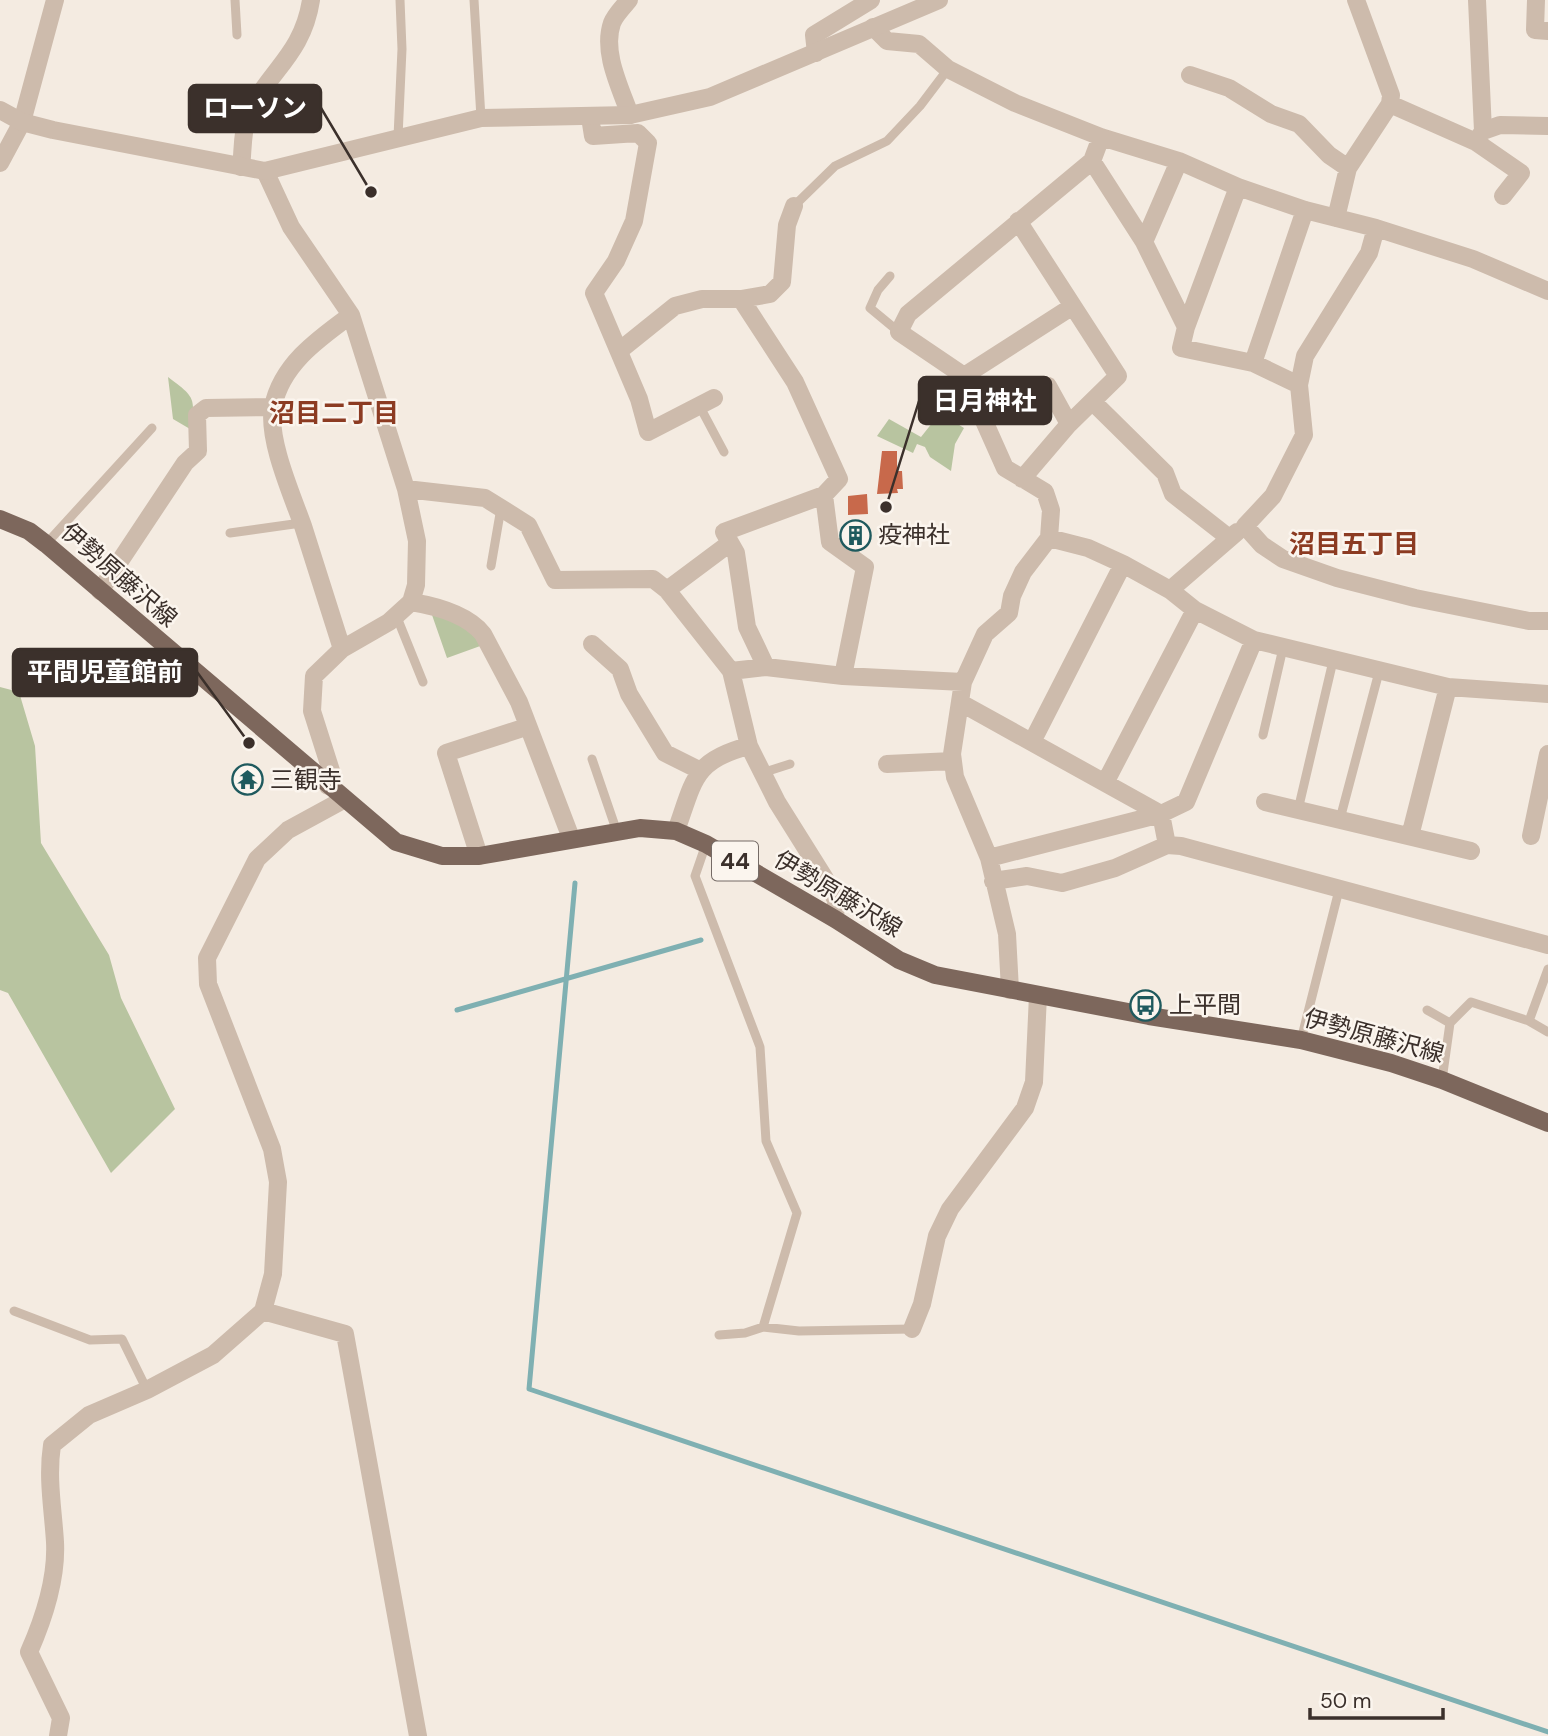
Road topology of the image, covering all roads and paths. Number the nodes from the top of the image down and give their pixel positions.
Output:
1 (55, 0) edge
2 (235, 0) edge
3 (311, 0) edge
4 (400, 0) edge
5 (474, 0) edge
6 (871, 0) edge
7 (939, 0) edge
8 (1356, 0) edge
9 (1477, 0) edge
10 (1536, 0) edge
11 (619, 4) edge
12 (873, 27) junction
13 (1548, 31) edge
14 (237, 36) dead end
15 (816, 53) junction
16 (948, 69) junction
17 (1190, 75) dead end
18 (1390, 104) junction
19 (0, 110) edge
20 (630, 115) junction
21 (590, 117) junction
22 (481, 118) junction
23 (22, 122) junction
24 (1548, 126) edge
25 (1479, 136) junction
26 (398, 137) junction
27 (1101, 137) junction
28 (1092, 161) junction
29 (1179, 161) junction
30 (0, 163) edge
31 (242, 167) junction
32 (1348, 168) junction
33 (265, 171) junction
34 (1238, 187) junction
35 (1503, 196) dead end
36 (794, 206) joint
37 (1305, 210) junction
38 (1336, 218) junction
39 (1018, 221) junction
40 (1376, 228) junction
41 (1144, 242) junction
42 (890, 276) dead end
43 (1547, 292) edge
44 (741, 299) junction
45 (1073, 306) junction
46 (351, 316) junction
47 (1186, 327) junction
48 (899, 332) junction
49 (619, 351) junction
50 (1253, 363) junction
51 (964, 376) junction
52 (1299, 385) junction
53 (1048, 386) dead end
54 (706, 402) joint
55 (1094, 403) junction
56 (273, 407) junction
57 (1069, 424) junction
58 (152, 428) dead end
59 (724, 452) dead end
60 (1021, 479) junction
61 (406, 489) junction
62 (824, 495) junction
63 (501, 508) junction
64 (0, 519) edge
65 (302, 523) junction
66 (1245, 526) junction
67 (230, 533) dead end
68 (1228, 537) junction
69 (1049, 538) junction
70 (46, 544) junction
71 (730, 544) junction
72 (1123, 565) junction
73 (491, 566) dead end
74 (667, 590) junction
75 (1170, 590) junction
76 (100, 591) junction
77 (411, 602) junction
78 (1195, 610) junction
79 (396, 615) junction
80 (1548, 621) edge
81 (1254, 640) junction
82 (1283, 648) junction
83 (342, 649) junction
84 (594, 653) dead end
85 (1334, 661) junction
86 (766, 667) junction
87 (731, 671) junction
88 (1379, 673) junction
89 (844, 676) junction
90 (423, 682) dead end
91 (963, 682) junction
92 (1448, 687) junction
93 (1548, 694) edge
94 (961, 703) junction
95 (526, 727) junction
96 (1263, 735) dead end
97 (1032, 742) junction
98 (748, 746) junction
99 (1548, 754) edge
100 (592, 759) dead end
101 (953, 761) junction
102 (790, 764) dead end
103 (887, 764) dead end
104 (699, 770) junction
105 (761, 773) junction
106 (1105, 782) junction
107 (328, 786) junction
108 (343, 800) junction
109 (1265, 802) dead end
110 (1298, 810) junction
111 (1161, 814) junction
112 (1340, 819) junction
113 (676, 831) junction
114 (617, 832) junction
115 (1410, 836) junction
116 (1531, 836) dead end
117 (571, 838) junction
118 (706, 844) junction
119 (1167, 845) junction
120 (1471, 851) dead end
121 (479, 856) junction
122 (989, 858) junction
123 (993, 881) junction
124 (1339, 890) junction
125 (835, 919) junction
126 (1548, 945) edge
127 (1548, 969) edge
128 (1010, 990) junction
129 (1038, 995) junction
130 (1427, 1010) dead end
131 (1529, 1021) junction
132 (1450, 1023) junction
133 (1548, 1032) edge
134 (1301, 1040) junction
135 (1442, 1080) junction
136 (1548, 1123) edge
137 (14, 1311) dead end
138 (263, 1311) junction
139 (763, 1327) junction
140 (912, 1329) joint
141 (719, 1335) dead end
142 (147, 1390) junction
143 (58, 1736) edge
144 (418, 1736) edge

1 - 23 street
2 - 14 lane
3 - 31 street
4 - 26 lane
5 - 22 lane
6 - 15 street
7 - 12 street
8 - 18 street
9 - 25 street
10 - 13 street
11 - 20 street
12 - 15 street
12 - 16 street
15 - 20 street
16 - 27 street
16 - 36 lane
17 - 32 street
18 - 25 street
18 - 32 street
19 - 23 street
20 - 21 street
21 - 22 street
21 - 49 street
22 - 26 street
23 - 30 street
23 - 31 street
24 - 25 street
25 - 35 street
26 - 33 street
27 - 28 street
27 - 29 street
28 - 39 street
28 - 41 street
29 - 34 street
29 - 41 street
31 - 33 street
32 - 38 street
33 - 46 street
34 - 37 street
34 - 47 street
36 - 44 street
37 - 38 street
37 - 50 street
38 - 40 street
39 - 45 street
39 - 48 street
40 - 43 street
40 - 52 street
41 - 47 street
42 - 48 lane
44 - 49 street
44 - 62 street
45 - 51 street
45 - 55 street
46 - 56 street
46 - 61 street
47 - 50 street
48 - 51 street
49 - 54 street
50 - 52 street
51 - 60 street
52 - 66 street
53 - 57 street
54 - 59 lane
55 - 57 street
55 - 68 street
56 - 65 street
56 - 76 street
57 - 60 street
58 - 70 lane
60 - 69 street
61 - 63 street
61 - 77 street
62 - 71 street
62 - 89 street
63 - 73 lane
63 - 74 street
64 - 70 main road, 伊勢原藤沢線 / 44
65 - 67 lane
65 - 83 street
66 - 68 street
66 - 80 street
68 - 75 street
69 - 72 street
69 - 91 street
70 - 76 main road, 伊勢原藤沢線 / 44
71 - 74 street
71 - 86 street
72 - 75 street
72 - 97 street
74 - 87 street
75 - 78 street
76 - 107 main road, 伊勢原藤沢線 / 44
77 - 79 street
77 - 95 street
78 - 81 street
78 - 106 street
79 - 83 street
79 - 90 lane
81 - 82 street
81 - 111 street
82 - 85 street
82 - 96 lane
83 - 107 street
84 - 104 street
85 - 88 street
85 - 110 lane
86 - 87 street
86 - 89 street
87 - 98 street
88 - 92 street
88 - 112 lane
89 - 91 street
91 - 94 street
92 - 93 street
92 - 115 street
94 - 97 street
94 - 101 street
95 - 117 street
95 - 121 street
97 - 106 street
98 - 104 street
98 - 105 street
99 - 116 street
100 - 114 lane
101 - 103 street
101 - 122 street
102 - 105 lane
104 - 113 street
105 - 125 street
106 - 111 street
107 - 108 main road, 伊勢原藤沢線 / 44
108 - 121 main road, 伊勢原藤沢線 / 44
108 - 138 street
109 - 110 street
110 - 112 street
111 - 119 street
111 - 122 street
112 - 115 street
113 - 114 main road, 伊勢原藤沢線 / 44
113 - 118 main road, 伊勢原藤沢線 / 44
114 - 117 main road, 伊勢原藤沢線 / 44
115 - 120 street
117 - 121 main road, 伊勢原藤沢線 / 44
118 - 125 main road, 伊勢原藤沢線 / 44
118 - 139 lane
119 - 123 street
119 - 124 street
122 - 123 street
123 - 128 street
124 - 126 street
124 - 134 lane
125 - 128 main road, 伊勢原藤沢線 / 44
127 - 131 lane
128 - 129 main road, 伊勢原藤沢線 / 44
129 - 134 main road, 伊勢原藤沢線 / 44
129 - 140 street
130 - 132 lane
131 - 132 lane
131 - 133 lane
132 - 135 lane
134 - 135 main road, 伊勢原藤沢線 / 44
135 - 136 main road, 伊勢原藤沢線 / 44
137 - 142 lane
138 - 142 street
138 - 144 street
139 - 140 lane
139 - 141 lane
142 - 143 street

